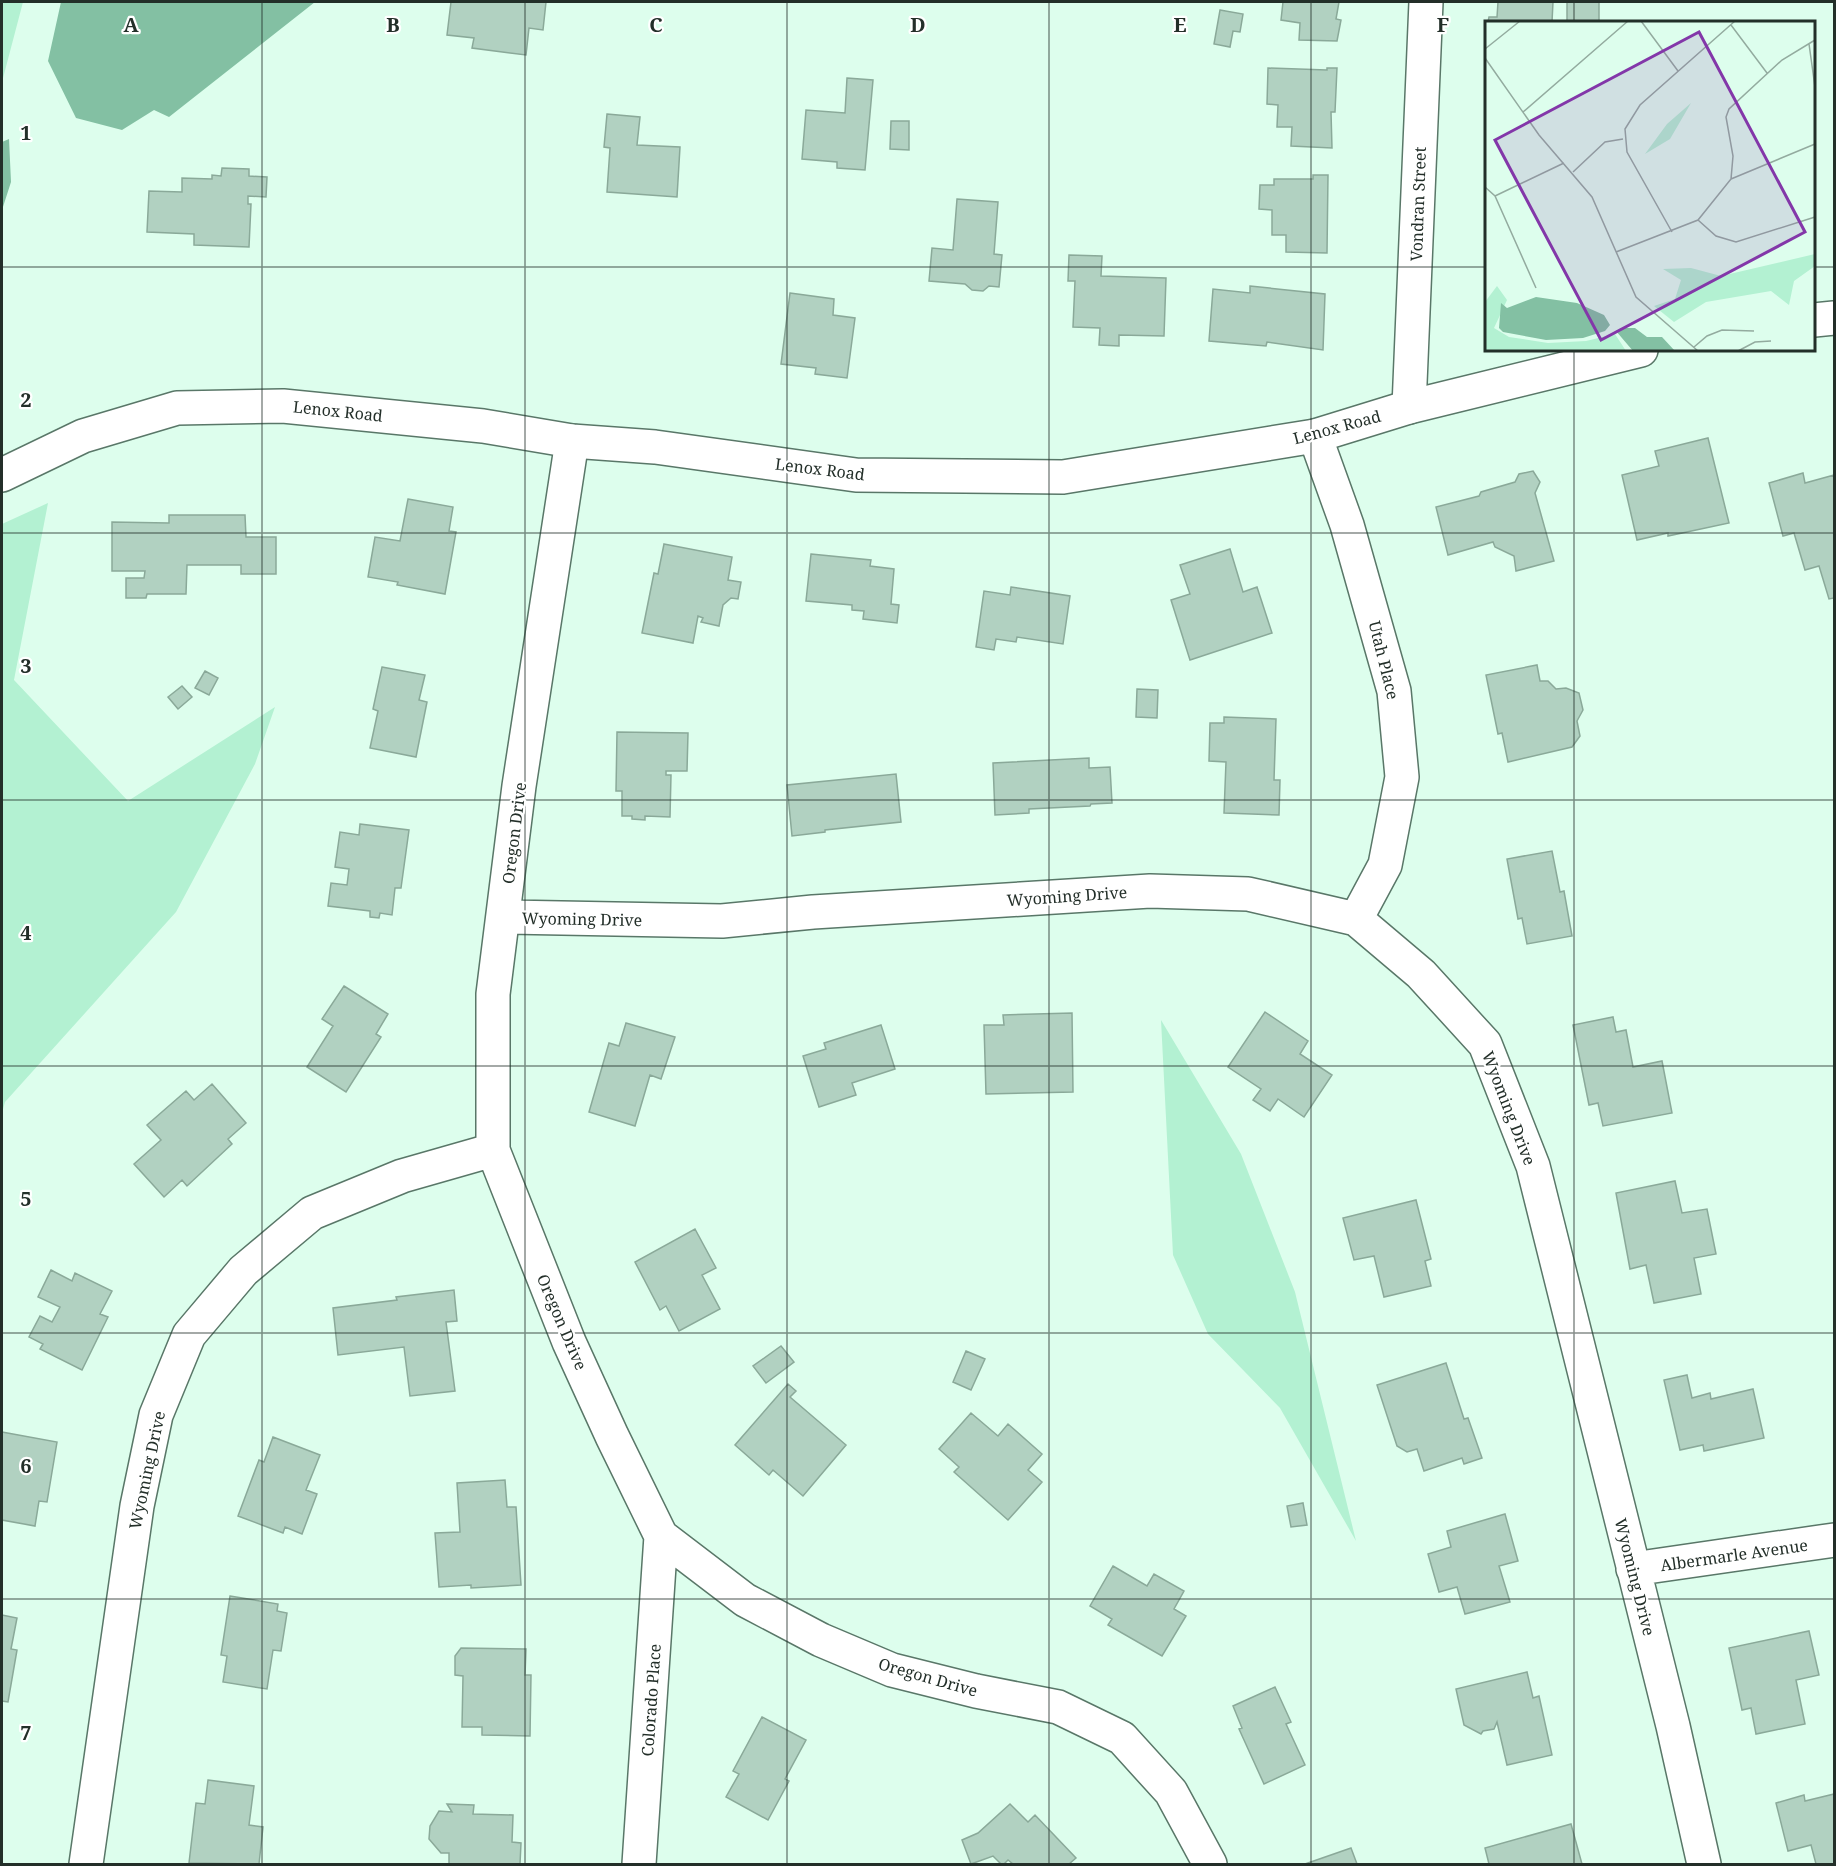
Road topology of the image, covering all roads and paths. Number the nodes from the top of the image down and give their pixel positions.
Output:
1 (1426, 2) edge
2 (1834, 318) edge
3 (1815, 320) edge
4 (1637, 351) edge
5 (1409, 406) junction
6 (1315, 436) junction
7 (572, 441) junction
8 (2, 475) edge
9 (503, 917) junction
10 (1356, 919) junction
11 (493, 1150) junction
12 (661, 1536) junction
13 (1834, 1540) edge
14 (1633, 1569) junction
15 (86, 1864) edge
16 (639, 1864) edge
17 (1210, 1864) edge
18 (1704, 1864) edge

1 - 5 street, Vondran Street
2 - 3 street
4 - 5 street, Lenox Road
5 - 6 street, Lenox Road
6 - 7 street, Lenox Road
6 - 10 street, Utah Place
7 - 8 street, Lenox Road
7 - 9 street, Oregon Drive
9 - 10 street, Wyoming Drive
9 - 11 street, Oregon Drive
10 - 14 street, Wyoming Drive
11 - 12 street, Oregon Drive
11 - 15 street, Wyoming Drive
12 - 16 street, Colorado Place
12 - 17 street, Oregon Drive
13 - 14 street, Albermarle Avenue
14 - 18 street, Wyoming Drive

